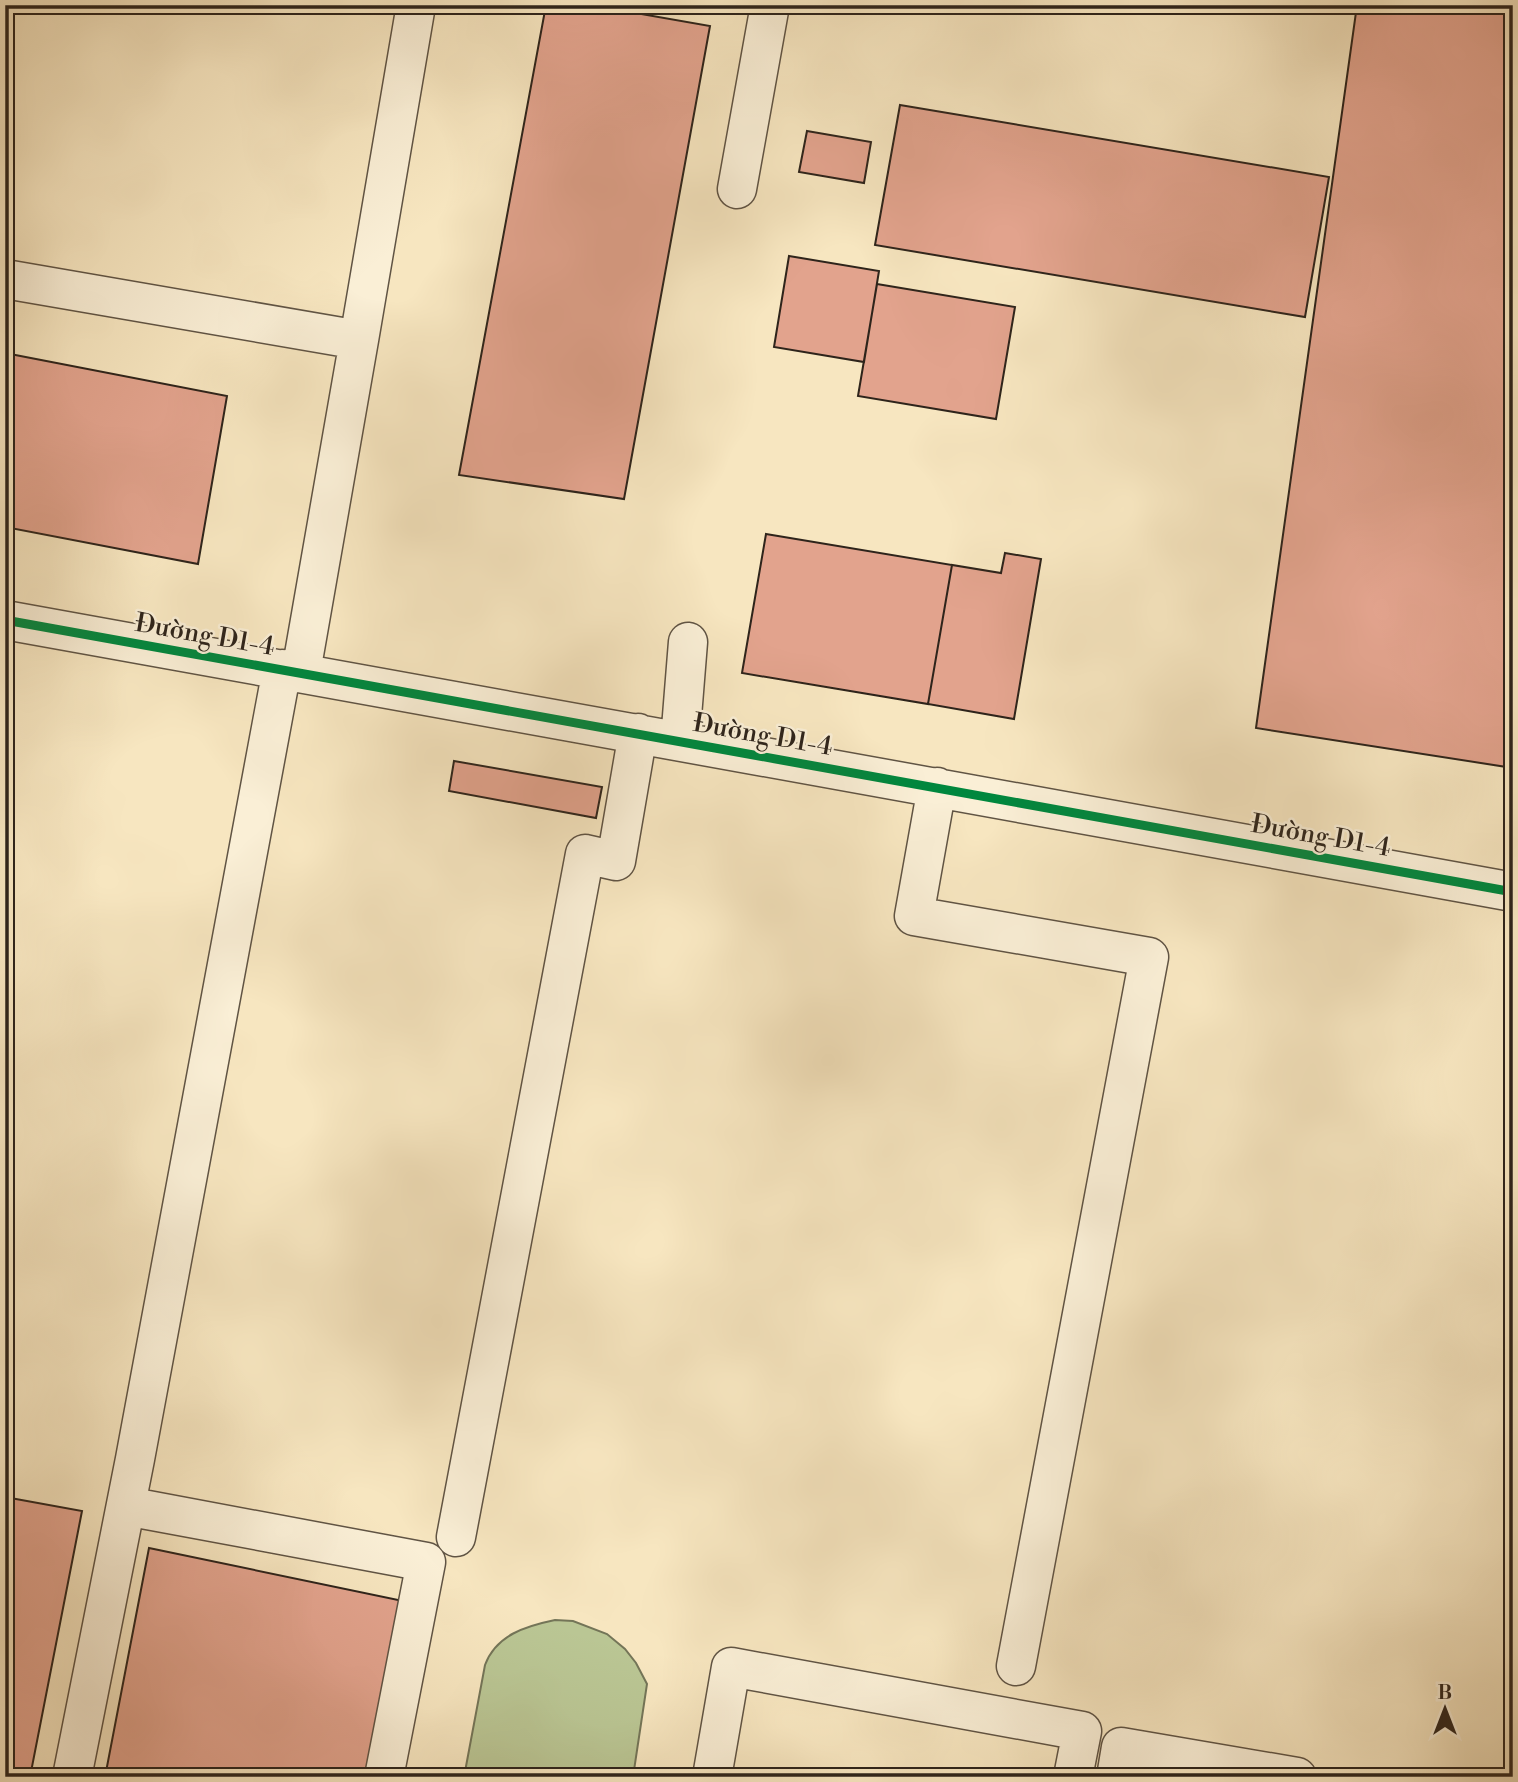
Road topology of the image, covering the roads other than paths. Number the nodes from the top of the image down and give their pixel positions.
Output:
1 (416, 5) edge
2 (770, 5) edge
3 (737, 189) dead end
4 (5, 279) edge
5 (359, 340) junction
6 (5, 620) edge
7 (688, 642) dead end
8 (292, 671) junction
9 (638, 733) junction
10 (680, 741) junction
11 (937, 787) junction
12 (1513, 891) edge
13 (126, 1506) junction
14 (456, 1537) dead end
15 (1016, 1666) dead end
16 (72, 1777) edge
17 (384, 1777) edge
18 (712, 1777) edge
19 (1073, 1777) edge
20 (1116, 1777) edge
21 (1297, 1777) edge

1 - 5 street
2 - 3 street
4 - 5 street
5 - 8 street
6 - 8 street, Đường D1-4
7 - 10 street
8 - 9 street, Đường D1-4
8 - 13 street
9 - 10 street, Đường D1-4
9 - 14 street
10 - 11 street, Đường D1-4
11 - 12 street, Đường D1-4
11 - 15 street
13 - 16 street
13 - 17 street
18 - 19 street
20 - 21 street

